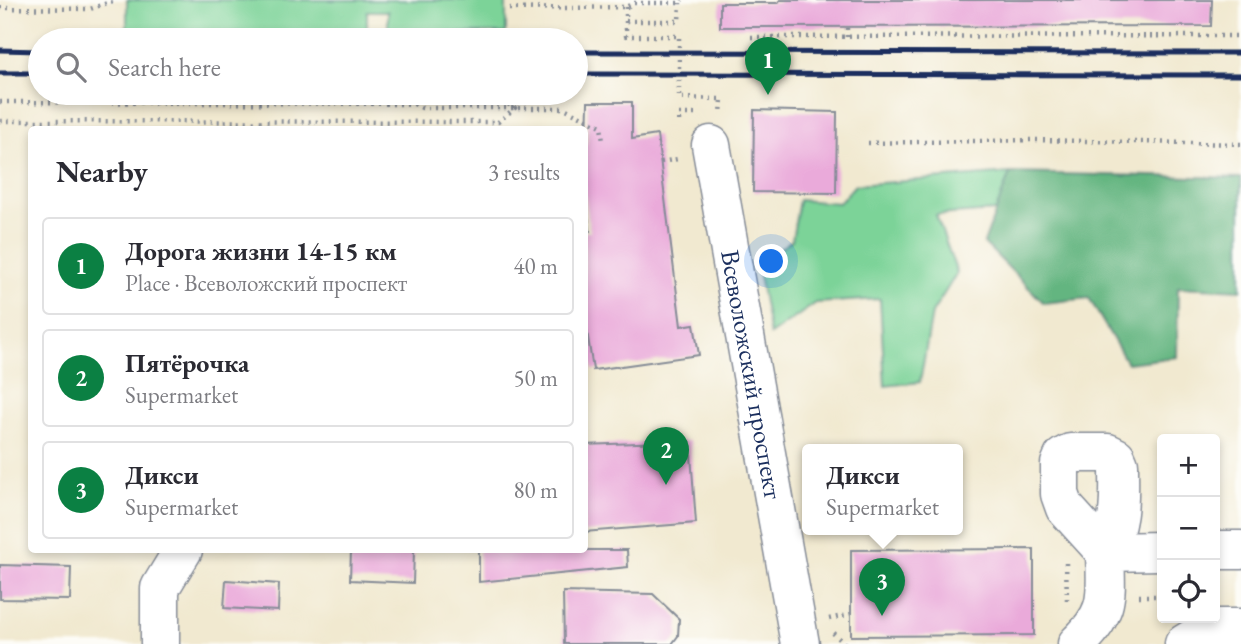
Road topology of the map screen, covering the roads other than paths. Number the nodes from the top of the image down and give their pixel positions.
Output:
1 (702, 133) road end
2 (1220, 550) edge
3 (1241, 550) edge
4 (1157, 551) edge
5 (181, 553) edge
6 (1241, 628) edge
7 (160, 644) edge
8 (800, 644) edge
9 (1077, 644) edge
10 (1184, 644) edge

1 - 8 street, Всеволожский проспект
2 - 3 street
4 - 9 street
5 - 7 street
6 - 10 street

